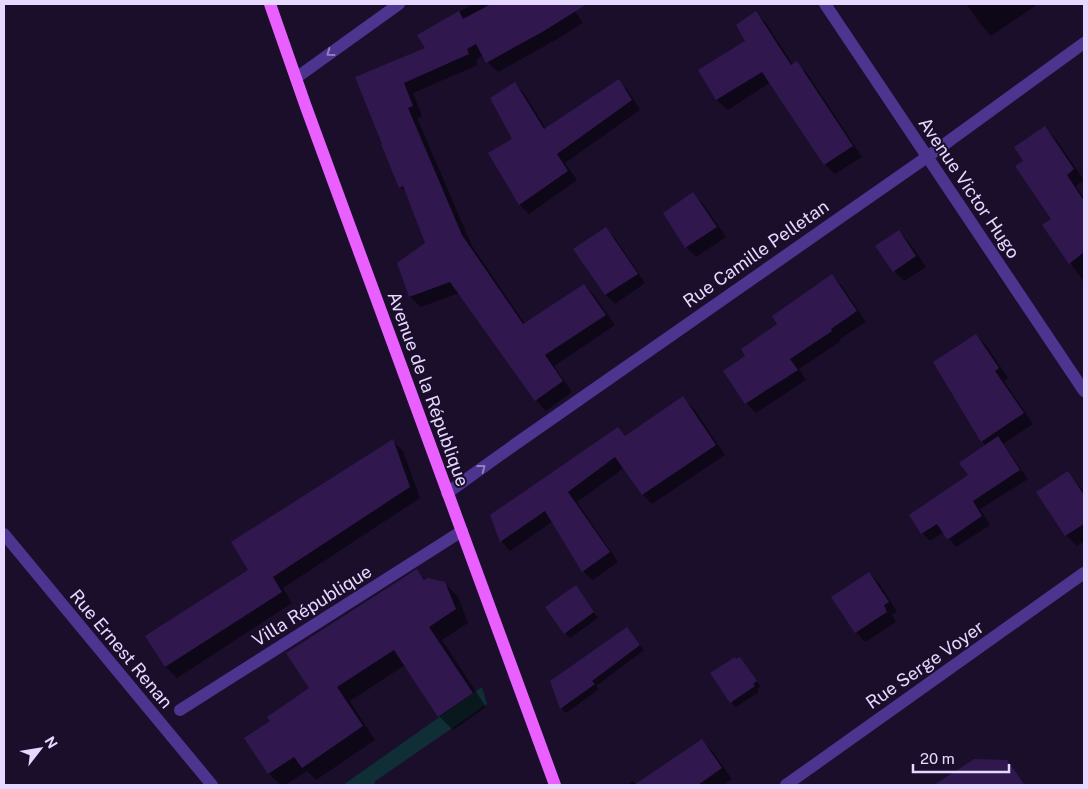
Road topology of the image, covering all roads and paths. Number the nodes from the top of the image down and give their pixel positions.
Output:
1 (270, 4) edge
2 (399, 4) edge
3 (825, 4) edge
4 (1084, 43) edge
5 (296, 78) junction
6 (927, 157) junction
7 (1084, 391) edge
8 (448, 493) junction
9 (462, 531) junction
10 (4, 534) edge
11 (1084, 573) edge
12 (180, 710) dead end
13 (212, 785) edge
14 (556, 785) edge
15 (786, 785) edge

1 - 5 main road, Avenue de la République
2 -> 5 street
3 - 6 street, Avenue Victor Hugo
4 - 6 street, Rue Camille Pelletan
5 - 8 main road, Avenue de la République
6 - 7 street, Avenue Victor Hugo
8 -> 6 street, Rue Camille Pelletan
8 - 9 main road, Avenue de la République
9 - 12 street, Villa République
9 - 14 main road, Avenue de la République
10 - 13 street, Rue Ernest Renan
11 - 15 street, Rue Serge Voyer

